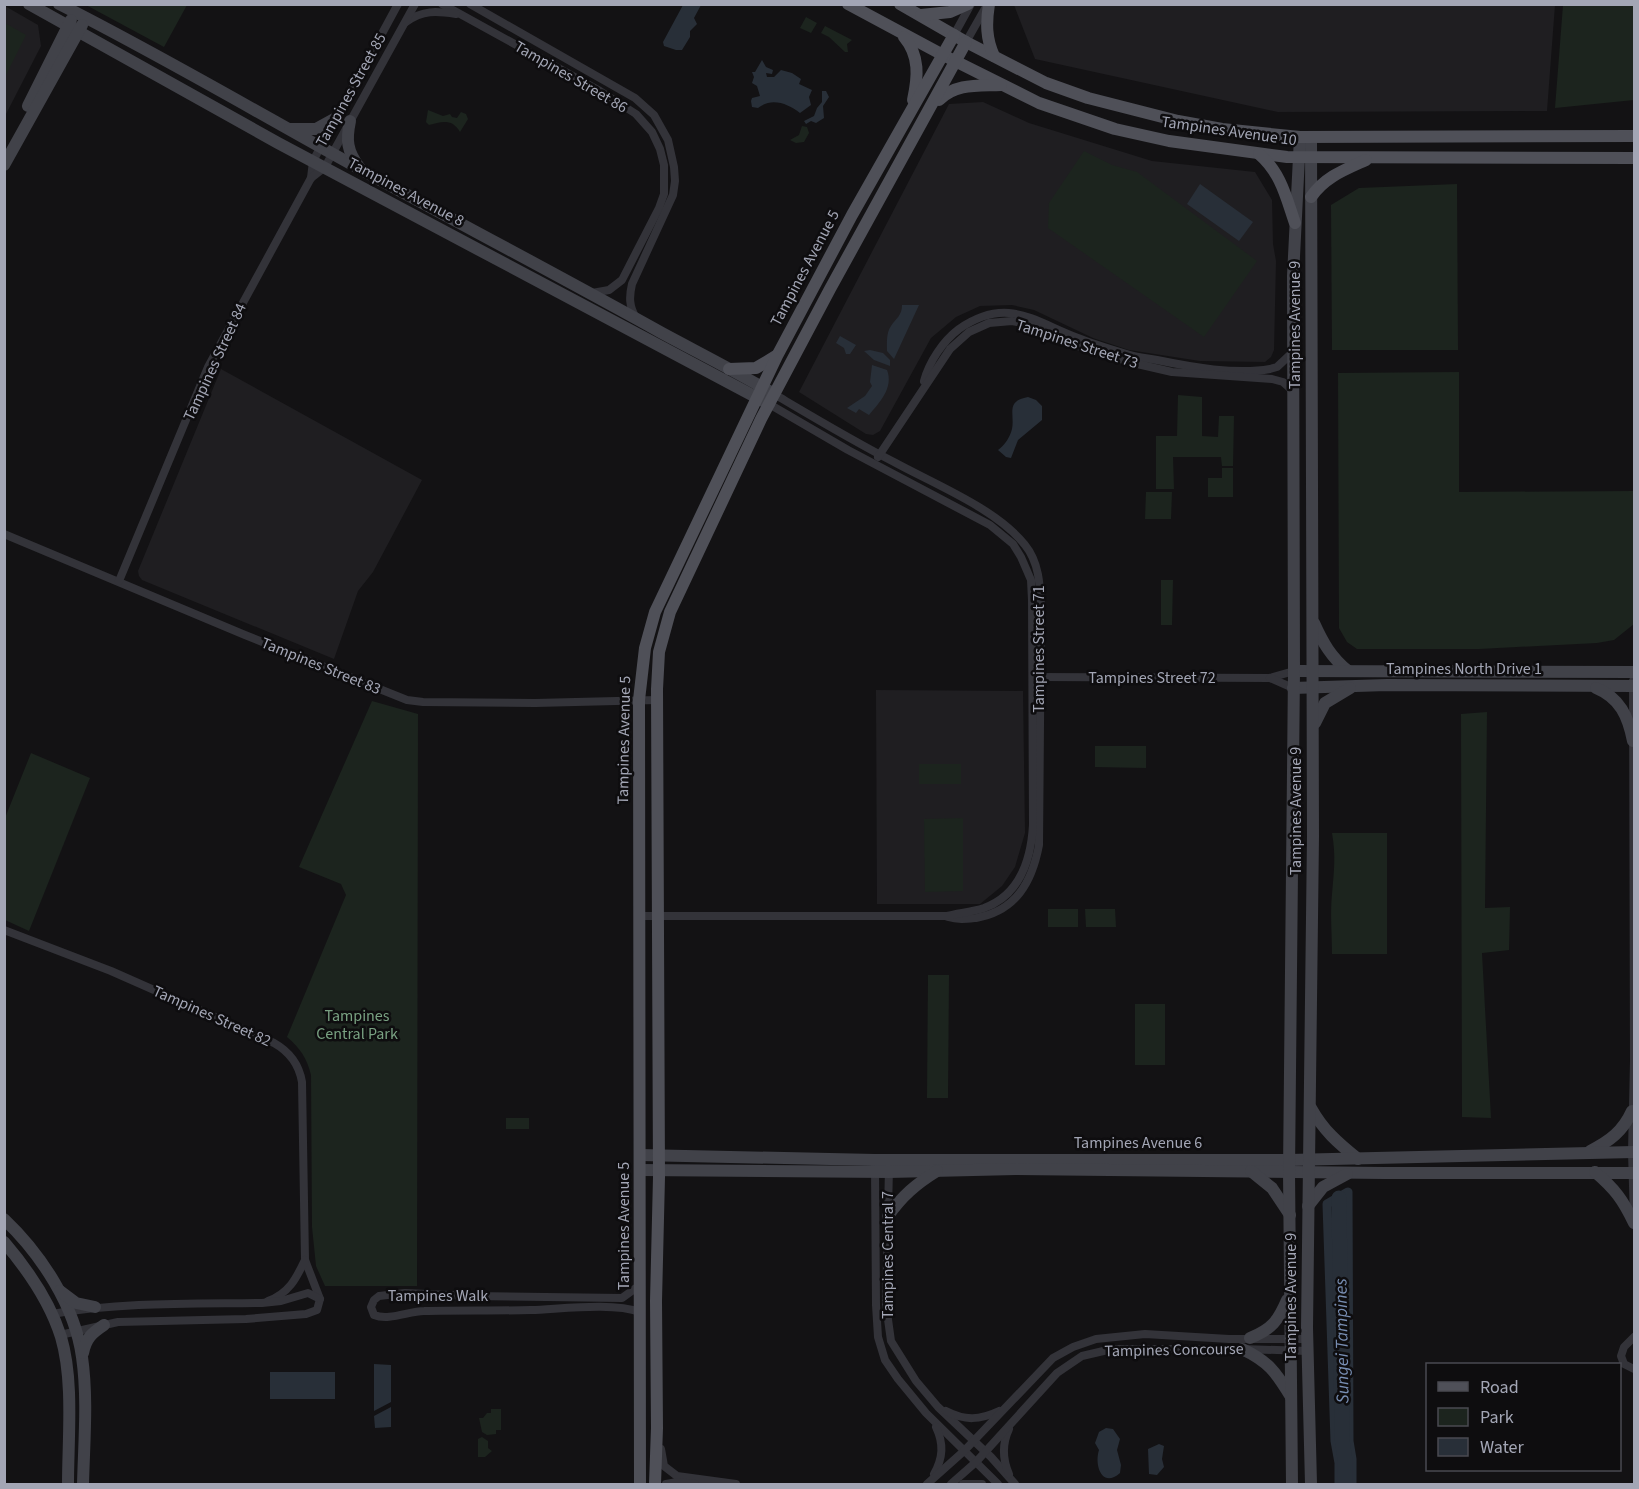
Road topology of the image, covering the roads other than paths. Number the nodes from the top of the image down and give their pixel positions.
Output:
1 (29, 4) edge
2 (59, 4) edge
3 (391, 4) edge
4 (398, 4) edge
5 (415, 4) edge
6 (442, 4) edge
7 (470, 4) edge
8 (848, 4) edge
9 (900, 4) edge
10 (969, 4) edge
11 (988, 4) edge
12 (462, 15) junction
13 (920, 15) junction
14 (80, 16) junction
15 (387, 24) junction
16 (403, 25) junction
17 (73, 29) junction
18 (900, 33) junction
19 (954, 35) junction
20 (966, 42) junction
21 (943, 55) junction
22 (994, 56) junction
23 (956, 62) junction
24 (1002, 85) junction
25 (933, 105) junction
26 (912, 110) junction
27 (336, 118) junction
28 (351, 121) junction
29 (286, 129) junction
30 (1635, 136) edge
31 (1306, 137) junction
32 (320, 147) junction
33 (4, 150) edge
34 (332, 154) junction
35 (1259, 154) junction
36 (1305, 157) junction
37 (1370, 158) junction
38 (1635, 158) edge
39 (312, 161) junction
40 (4, 165) edge
41 (325, 167) junction
42 (361, 170) junction
43 (311, 178) junction
44 (1311, 197) junction
45 (1295, 223) junction
46 (637, 261) junction
47 (592, 294) junction
48 (636, 318) junction
49 (1293, 352) junction
50 (777, 356) junction
51 (729, 369) junction
52 (922, 388) junction
53 (1293, 391) junction
54 (766, 396) junction
55 (877, 459) junction
56 (4, 534) edge
57 (119, 582) junction
58 (1311, 616) junction
59 (1312, 670) junction
60 (1294, 671) junction
61 (1348, 671) junction
62 (1634, 672) edge
63 (1037, 677) junction
64 (1270, 678) junction
65 (1353, 686) junction
66 (1592, 686) junction
67 (1634, 686) edge
68 (1293, 688) junction
69 (1312, 688) junction
70 (639, 700) junction
71 (657, 700) junction
72 (1312, 730) junction
73 (1633, 741) junction
74 (640, 916) junction
75 (658, 916) junction
76 (4, 930) edge
77 (1309, 1104) junction
78 (1632, 1111) junction
79 (1634, 1152) edge
80 (1587, 1153) junction
81 (640, 1155) junction
82 (659, 1155) junction
83 (1358, 1159) junction
84 (875, 1166) junction
85 (889, 1166) junction
86 (1289, 1166) junction
87 (1309, 1166) junction
88 (640, 1170) junction
89 (659, 1170) junction
90 (938, 1171) junction
91 (1251, 1171) junction
92 (1595, 1172) junction
93 (1350, 1173) junction
94 (1634, 1173) edge
95 (1308, 1207) junction
96 (888, 1216) junction
97 (1290, 1216) junction
98 (4, 1219) edge
99 (1634, 1225) edge
100 (4, 1242) edge
101 (305, 1260) junction
102 (640, 1285) junction
103 (57, 1288) junction
104 (1290, 1294) junction
105 (320, 1299) junction
106 (656, 1301) junction
107 (262, 1303) junction
108 (95, 1307) junction
109 (69, 1311) junction
110 (640, 1312) junction
111 (52, 1314) junction
112 (104, 1325) junction
113 (76, 1331) junction
114 (60, 1335) junction
115 (1635, 1337) edge
116 (1250, 1338) junction
117 (1290, 1345) junction
118 (1307, 1345) junction
119 (1242, 1348) junction
120 (82, 1357) junction
121 (1632, 1370) edge
122 (1291, 1397) junction
123 (938, 1407) junction
124 (1005, 1409) junction
125 (1017, 1415) junction
126 (929, 1416) junction
127 (657, 1428) junction
128 (973, 1441) junction
129 (964, 1450) junction
130 (986, 1452) junction
131 (976, 1462) junction
132 (929, 1482) edge
133 (1014, 1484) edge
134 (68, 1485) edge
135 (83, 1485) edge
136 (640, 1485) edge
137 (656, 1485) edge
138 (666, 1485) edge
139 (695, 1485) edge
140 (736, 1485) edge
141 (951, 1485) edge
142 (963, 1485) edge
143 (982, 1485) edge
144 (998, 1485) edge
145 (1292, 1485) edge
146 (1311, 1485) edge

1 - 17 street, Tampines Avenue 8
2 - 14 street, Tampines Avenue 8
3 - 15 street
4 - 15 street, Tampines Street 85
5 - 16 street, Tampines Street 85
6 - 12 street, Tampines Street 86
7 - 46 street, Tampines Street 86
8 - 18 main road, Tampines Avenue 10
9 - 13 main road, Tampines Avenue 10
10 - 13 main road
10 - 19 street
11 - 20 street
11 - 22 main road
12 - 16 street
12 - 46 street, Tampines Street 86
13 - 19 main road, Tampines Avenue 10
14 - 17 street
14 - 29 street, Tampines Avenue 8
15 - 27 street, Tampines Street 85
16 - 28 street, Tampines Street 85
17 - 33 street
17 - 39 street, Tampines Avenue 8
17 - 40 street
18 - 21 main road, Tampines Avenue 10
18 - 26 main road
19 - 20 main road, Tampines Avenue 10
19 - 21 main road, Tampines Avenue 5
20 - 22 main road, Tampines Avenue 10
20 - 23 main road, Tampines Avenue 5
21 - 23 main road, Tampines Avenue 10
21 - 26 main road, Tampines Avenue 5
22 - 31 main road, Tampines Avenue 10
23 - 24 main road, Tampines Avenue 10
23 - 25 main road, Tampines Avenue 5
24 - 25 main road
24 - 35 main road, Tampines Avenue 10
25 - 54 main road, Tampines Avenue 5
26 - 50 main road, Tampines Avenue 5
27 - 29 street
27 - 32 street, Tampines Street 85
28 - 34 street, Tampines Street 85
28 - 42 street
29 - 32 street, Tampines Avenue 8
30 - 31 main road, Tampines Avenue 10
31 - 36 street, Tampines Avenue 9
32 - 34 street, Tampines Avenue 8
32 - 39 street, Tampines Street 85
34 - 41 street, Tampines Street 84
34 - 42 street, Tampines Avenue 8
35 - 36 main road, Tampines Avenue 10
35 - 45 main road
36 - 37 main road, Tampines Avenue 10
36 - 44 street, Tampines Avenue 9
36 - 45 street, Tampines Avenue 9
37 - 38 main road, Tampines Avenue 10
37 - 44 main road
39 - 41 street, Tampines Avenue 8
39 - 43 street, Tampines Street 85
41 - 43 street, Tampines Street 84
41 - 54 street, Tampines Avenue 8
42 - 47 street, Tampines Avenue 8
43 - 57 street, Tampines Street 84
44 - 58 street, Tampines Avenue 9
45 - 49 street, Tampines Avenue 9
46 - 47 street, Tampines Street 86
46 - 48 street, Tampines Street 86
47 - 48 street, Tampines Avenue 8
48 - 51 street, Tampines Avenue 8
49 - 52 street, Tampines Street 73
49 - 53 street, Tampines Avenue 9
50 - 51 main road
50 - 54 main road, Tampines Avenue 5
51 - 54 street, Tampines Avenue 8
52 - 53 street, Tampines Street 73
52 - 55 street, Tampines Street 73
53 - 60 street, Tampines Avenue 9
54 - 55 street, Tampines Street 71
54 - 70 main road, Tampines Avenue 5
54 - 71 main road, Tampines Avenue 5
55 - 63 street, Tampines Street 71
56 - 57 street, Tampines Street 83
57 - 70 street, Tampines Street 83
58 - 59 street, Tampines Avenue 9
58 - 61 street
59 - 60 street, Tampines North Drive 1
59 - 61 street, Tampines North Drive 1
59 - 69 street, Tampines Avenue 9
60 - 64 street, Tampines Street 72
60 - 68 street, Tampines Avenue 9
61 - 62 street, Tampines North Drive 1
62 - 67 street
63 - 64 street, Tampines Street 72
63 - 75 street, Tampines Street 71
64 - 68 street, Tampines Street 72
65 - 66 street, Tampines North Drive 1
65 - 69 street, Tampines North Drive 1
65 - 72 street
66 - 67 street, Tampines North Drive 1
66 - 73 street
67 - 73 street
68 - 69 street, Tampines North Drive 1
68 - 86 street, Tampines Avenue 9
69 - 72 street, Tampines Avenue 9
70 - 71 street, Tampines Street 83
70 - 74 main road, Tampines Avenue 5
71 - 75 main road, Tampines Avenue 5
72 - 77 street, Tampines Avenue 9
73 - 78 street
74 - 75 street, Tampines Street 71
74 - 81 main road, Tampines Avenue 5
75 - 82 main road, Tampines Avenue 5
76 - 101 street, Tampines Street 82
77 - 83 street
77 - 87 street, Tampines Avenue 9
78 - 79 street
78 - 80 street
79 - 80 street, Tampines Avenue 6
79 - 94 street
80 - 83 street, Tampines Avenue 6
81 - 82 street, Tampines Avenue 6
81 - 88 main road, Tampines Avenue 5
82 - 84 street, Tampines Avenue 6
82 - 89 main road, Tampines Avenue 5
83 - 87 street, Tampines Avenue 6
84 - 85 street, Tampines Avenue 6
84 - 89 street, Tampines Avenue 6
84 - 126 street, Tampines Central 7
85 - 86 street, Tampines Avenue 6
85 - 90 street, Tampines Avenue 6
85 - 96 street, Tampines Central 7
86 - 87 street, Tampines Avenue 6
86 - 91 street, Tampines Avenue 6
86 - 97 street, Tampines Avenue 9
87 - 93 street, Tampines Avenue 6
87 - 95 street, Tampines Avenue 9
88 - 89 street, Tampines Avenue 6
88 - 102 main road, Tampines Avenue 5
89 - 106 main road, Tampines Avenue 5
90 - 91 street, Tampines Avenue 6
90 - 96 street
91 - 97 street
92 - 93 street, Tampines Avenue 6
92 - 94 street, Tampines Avenue 6
92 - 99 street
93 - 95 street
94 - 99 street
95 - 118 street, Tampines Avenue 9
96 - 123 street, Tampines Central 7
97 - 104 street, Tampines Avenue 9
98 - 103 street
100 - 111 street
101 - 105 street, Tampines Street 82
101 - 107 street
102 - 110 main road, Tampines Avenue 5
102 - 110 street, Tampines Walk
103 - 108 street
103 - 109 street
104 - 116 street
104 - 117 street, Tampines Avenue 9
105 - 107 street
105 - 112 street
106 - 110 main road
106 - 127 main road, Tampines Avenue 5
107 - 108 street
108 - 109 street
109 - 111 street
109 - 113 street
110 - 136 main road, Tampines Avenue 5
111 - 114 street
112 - 113 street
112 - 120 street
113 - 114 street
113 - 120 street
114 - 134 street
115 - 121 street
116 - 117 street, Tampines Concourse
116 - 124 street, Tampines Concourse
117 - 118 street, Tampines Concourse
117 - 119 street, Tampines Concourse
117 - 122 street, Tampines Avenue 9
118 - 146 street, Tampines Avenue 9
119 - 122 street
119 - 125 street, Tampines Concourse
120 - 135 street
122 - 145 street
123 - 124 street, Tampines Concourse
123 - 128 street, Tampines Central 7
124 - 128 street, Tampines Concourse
125 - 130 street, Tampines Concourse
125 - 133 street, Tampines Central 7
126 - 129 street, Tampines Central 7
126 - 132 street, Tampines Central 7
127 - 137 main road, Tampines Avenue 5
127 - 140 street
128 - 129 street, Tampines Concourse
128 - 130 street, Tampines Central 7
129 - 131 street, Tampines Central 7
129 - 132 street, Tampines Concourse
130 - 131 street, Tampines Concourse
130 - 133 street, Tampines Central 7
131 - 141 street, Tampines Concourse
131 - 144 street, Tampines Central 7
138 - 139 street
142 - 143 street

